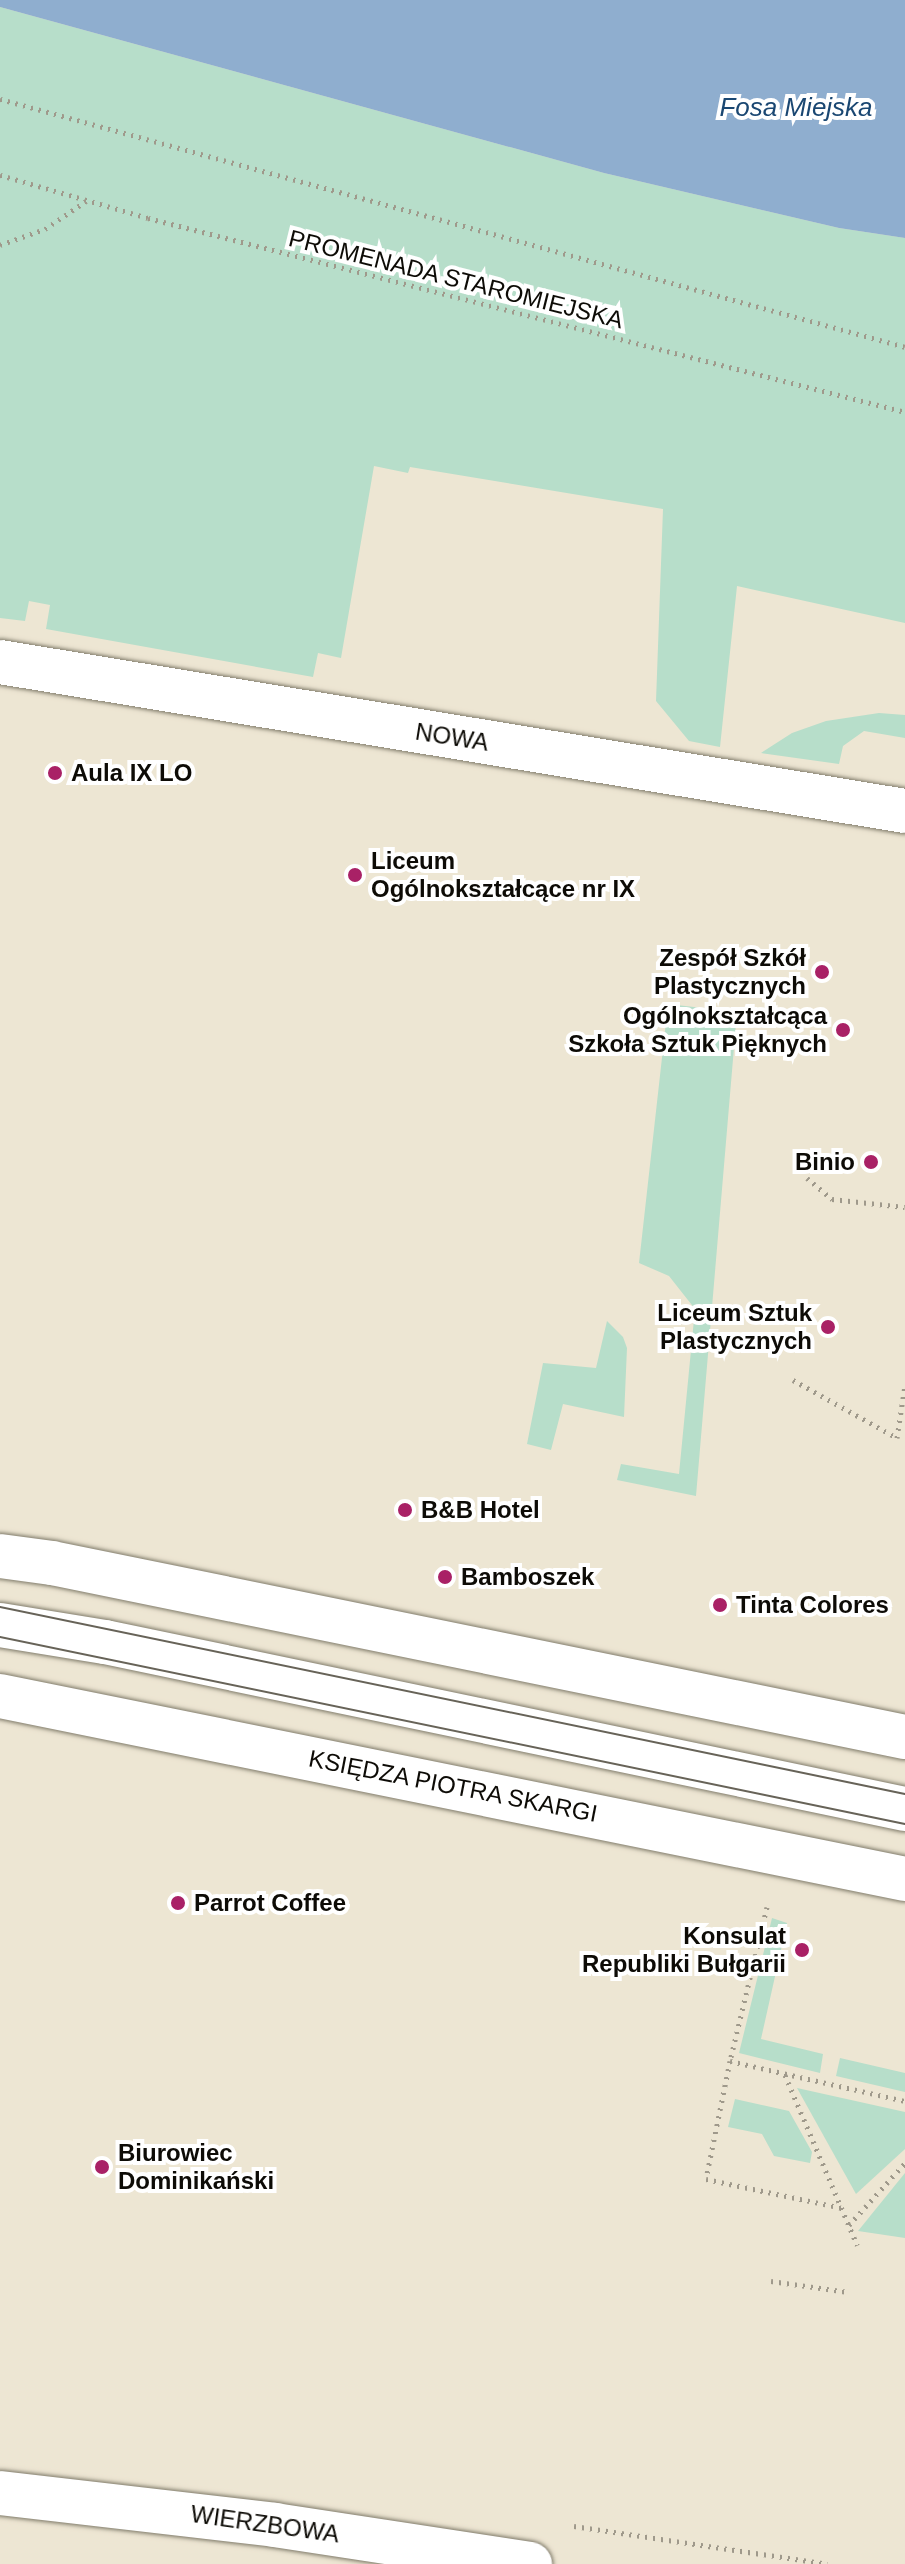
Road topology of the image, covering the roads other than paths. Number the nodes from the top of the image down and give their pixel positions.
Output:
1 (0, 662) edge
2 (905, 811) edge
3 (0, 1556) edge
4 (3, 1622) edge
5 (0, 1696) edge
6 (905, 1737) edge
7 (905, 1809) edge
8 (900, 1876) edge
9 (0, 2493) edge
10 (530, 2564) edge

1 - 2 street, NOWA
3 - 6 street
4 - 7 street
5 - 8 street, KSIĘDZA PIOTRA SKARGI
9 - 10 street, WIERZBOWA

